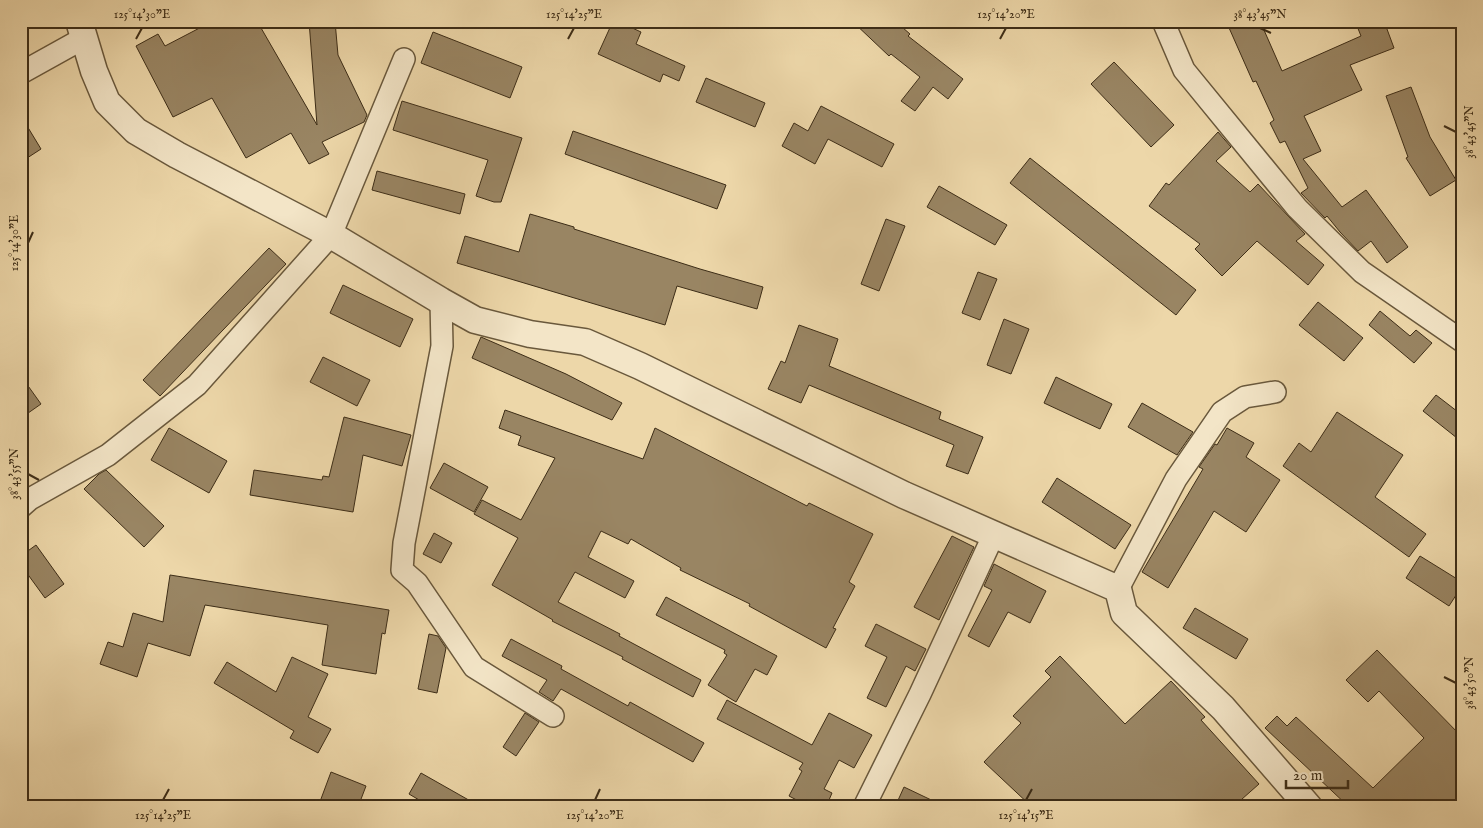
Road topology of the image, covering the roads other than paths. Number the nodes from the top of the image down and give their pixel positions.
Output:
1 (1163, 21) edge
2 (81, 30) edge
3 (404, 59) dead end
4 (21, 73) edge
5 (331, 235) junction
6 (441, 301) junction
7 (1462, 341) edge
8 (1275, 392) dead end
9 (21, 507) edge
10 (994, 534) junction
11 (1118, 589) junction
12 (553, 716) dead end
13 (1305, 805) edge
14 (864, 807) edge

1 - 7 street
2 - 4 street
2 - 5 street
3 - 5 street
5 - 6 street
5 - 9 street
6 - 10 street
6 - 12 street
8 - 11 street
10 - 11 street
10 - 14 street
11 - 13 street

